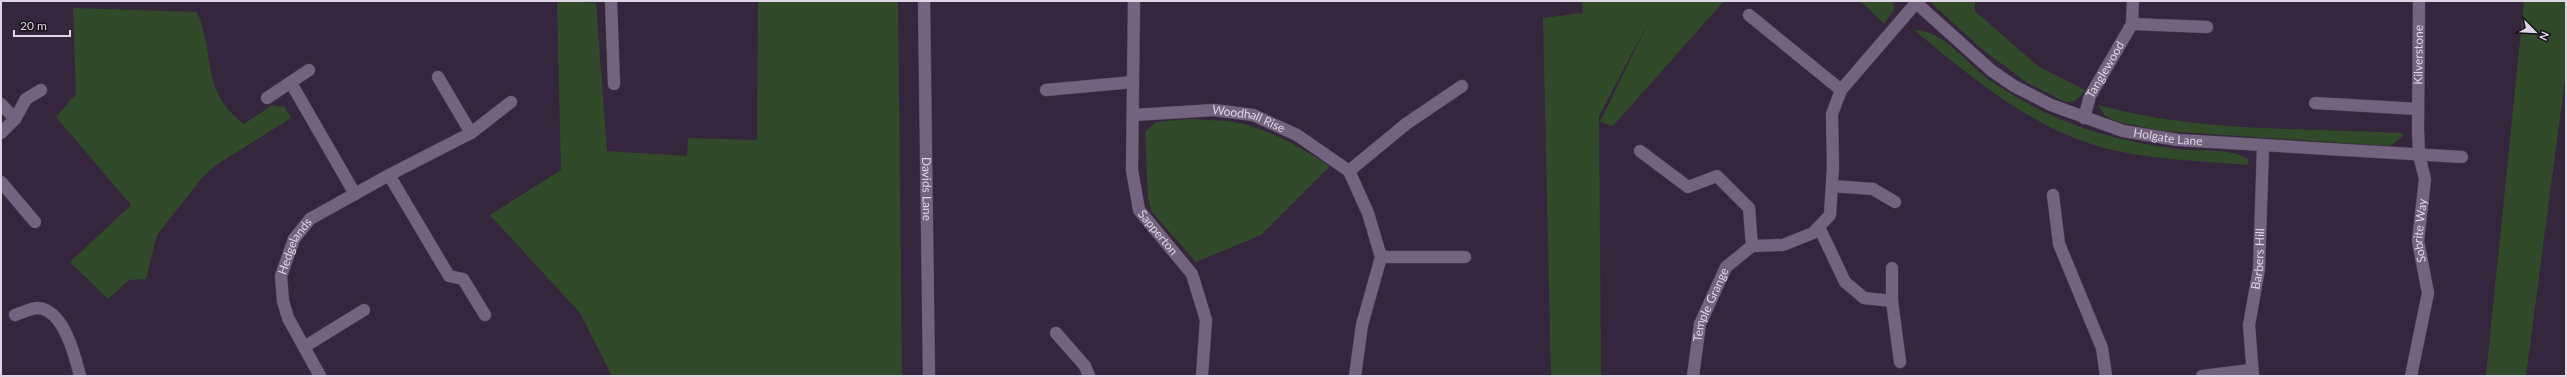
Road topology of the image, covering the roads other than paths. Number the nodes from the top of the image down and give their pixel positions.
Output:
1 (611, 1) edge
2 (924, 1) edge
3 (1134, 1) edge
4 (2133, 1) edge
5 (2419, 1) edge
6 (1915, 2) edge
7 (1749, 15) dead end
8 (2132, 24) junction
9 (2207, 27) dead end
10 (309, 70) dead end
11 (438, 77) dead end
12 (1133, 82) junction
13 (291, 83) junction
14 (614, 84) dead end
15 (1462, 86) dead end
16 (41, 90) dead end
17 (1046, 90) dead end
18 (1841, 90) junction
19 (267, 98) dead end
20 (511, 102) dead end
21 (2316, 103) dead end
22 (1, 104) edge
23 (2418, 109) junction
24 (1134, 115) junction
25 (2084, 118) junction
26 (15, 119) junction
27 (1, 133) edge
28 (471, 133) junction
29 (2263, 146) junction
30 (1640, 151) dead end
31 (2419, 155) junction
32 (2462, 157) dead end
33 (1349, 172) junction
34 (389, 175) junction
35 (1, 182) edge
36 (1832, 186) junction
37 (355, 194) junction
38 (2053, 195) dead end
39 (1895, 202) dead end
40 (35, 222) dead end
41 (1819, 227) junction
42 (1752, 246) junction
43 (1381, 257) junction
44 (1465, 257) dead end
45 (1892, 268) dead end
46 (1892, 301) junction
47 (364, 310) dead end
48 (15, 315) dead end
49 (485, 315) dead end
50 (1056, 333) dead end
51 (304, 347) junction
52 (1900, 362) dead end
53 (2252, 373) edge
54 (80, 376) edge
55 (320, 376) edge
56 (929, 376) edge
57 (1089, 376) edge
58 (1202, 376) edge
59 (1355, 376) edge
60 (1693, 376) edge
61 (2106, 376) edge
62 (2202, 376) edge
63 (2411, 376) edge

1 - 14 street
2 - 56 street, Davids Lane
3 - 12 street, Sapperton
4 - 8 street, Tanglewood
5 - 23 street, Kilverstone
6 - 18 street
6 - 25 street, Holgate Lane
7 - 18 street
8 - 9 street
8 - 25 street, Tanglewood
10 - 13 street
11 - 28 street
12 - 17 street
12 - 24 street, Sapperton
13 - 19 street
13 - 37 street
15 - 33 street
16 - 26 street
18 - 36 street
20 - 28 street, Hedgelands
21 - 23 street
22 - 26 street
23 - 31 street, Kilverstone
24 - 33 street, Woodhall Rise
24 - 58 street, Sapperton
25 - 29 street, Holgate Lane
26 - 27 street
28 - 34 street, Hedgelands
29 - 31 street, Holgate Lane
29 - 53 street, Barbers Hill
30 - 42 street
31 - 32 street, Holgate Lane
31 - 63 street, Sobrite Way
33 - 43 street, Woodhall Rise
34 - 37 street, Hedgelands
34 - 49 street
35 - 40 street
36 - 39 street
36 - 41 street
37 - 51 street, Hedgelands
38 - 61 street
41 - 42 street
41 - 46 street
42 - 60 street, Temple Grange
43 - 44 street
43 - 59 street
45 - 46 street
46 - 52 street
47 - 51 street
48 - 54 street
50 - 57 street
51 - 55 street, Hedgelands
53 - 62 street, Barbers Hill

